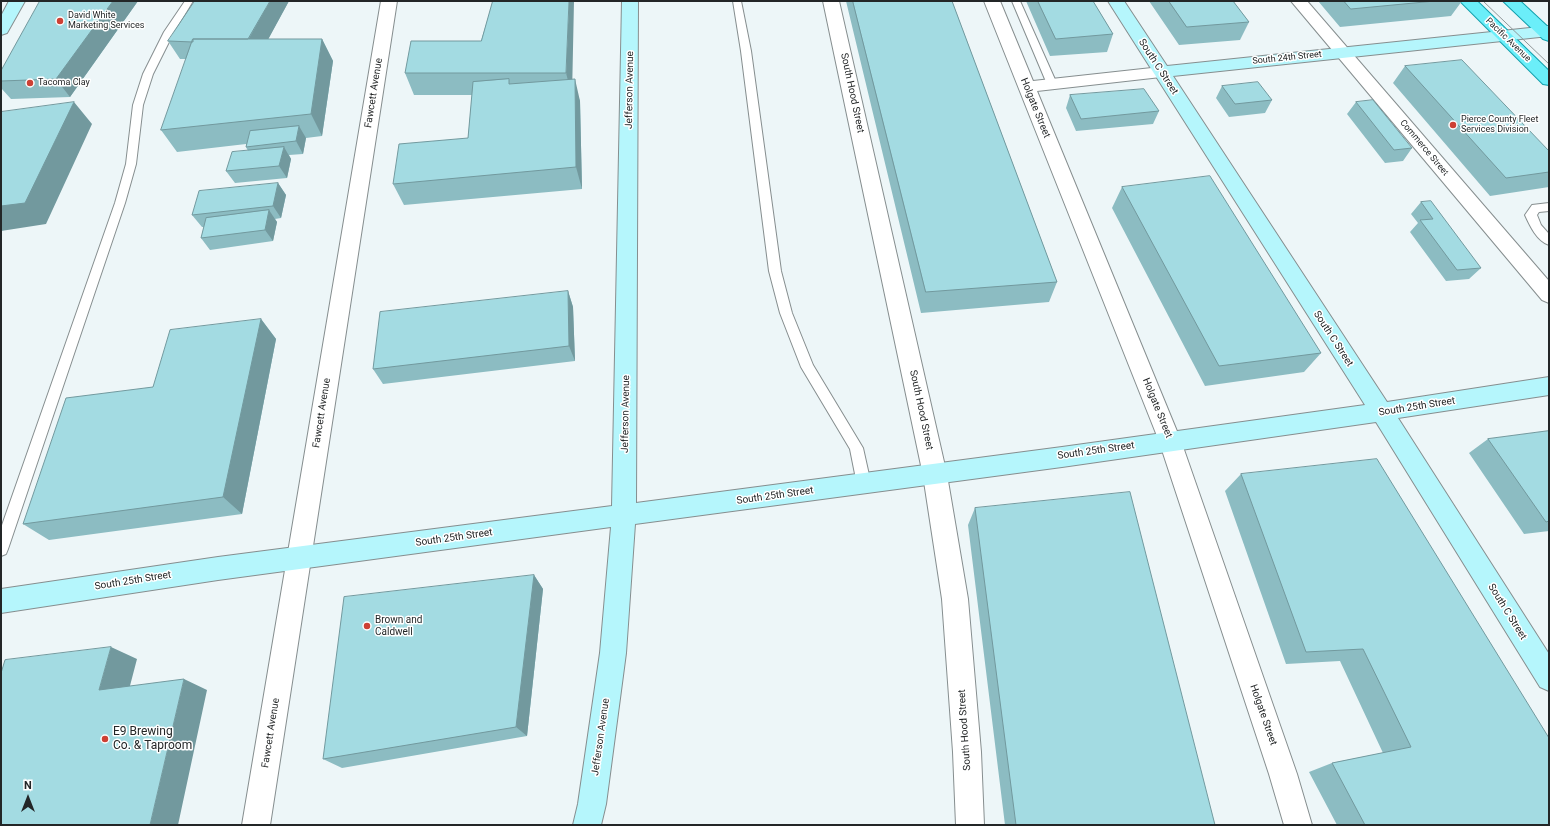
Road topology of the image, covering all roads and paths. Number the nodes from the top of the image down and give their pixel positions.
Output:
1 (18, 1) edge
2 (189, 1) edge
3 (389, 1) edge
4 (630, 1) edge
5 (736, 1) edge
6 (831, 1) edge
7 (992, 1) edge
8 (1016, 1) edge
9 (1116, 1) edge
10 (1298, 1) edge
11 (1468, 1) edge
12 (1511, 1) edge
13 (1, 30) edge
14 (1547, 33) edge
15 (1503, 35) junction
16 (1342, 52) junction
17 (1161, 72) junction
18 (1549, 80) edge
19 (1052, 84) junction
20 (1026, 87) junction
21 (1549, 207) edge
22 (1549, 241) edge
23 (1549, 295) edge
24 (1549, 386) edge
25 (1382, 412) junction
26 (1170, 440) junction
27 (935, 475) junction
28 (864, 484) junction
29 (624, 515) junction
30 (1, 549) edge
31 (299, 558) junction
32 (1, 602) edge
33 (1549, 678) edge
34 (256, 825) edge
35 (587, 825) edge
36 (970, 825) edge
37 (1298, 825) edge

1 - 13 street
2 - 30 lane
3 - 31 street, Fawcett Avenue
4 - 29 street, Jefferson Avenue
5 - 28 lane
6 - 27 street, South Hood Street
7 - 20 street, Holgate Street
8 - 19 lane
9 - 17 street, South C Street
10 - 16 street, Commerce Street
11 - 15 main road, Pacific Avenue
12 - 14 main road
14 - 15 street, South 24th Street
15 - 16 street, South 24th Street
15 - 18 main road, Pacific Avenue
16 - 17 street, South 24th Street
16 - 23 street, Commerce Street
17 - 19 street, South 24th Street
17 - 25 street, South C Street
19 - 20 street, South 24th Street
20 - 26 street, Holgate Street
21 - 22 lane
24 - 25 street, South 25th Street
25 - 26 street, South 25th Street
25 - 33 street, South C Street
26 - 27 street, South 25th Street
26 - 37 street, Holgate Street
27 - 28 street, South 25th Street
27 - 36 street, South Hood Street
28 - 29 street, South 25th Street
29 - 31 street, South 25th Street
29 - 35 street, Jefferson Avenue
31 - 32 street, South 25th Street
31 - 34 street, Fawcett Avenue

